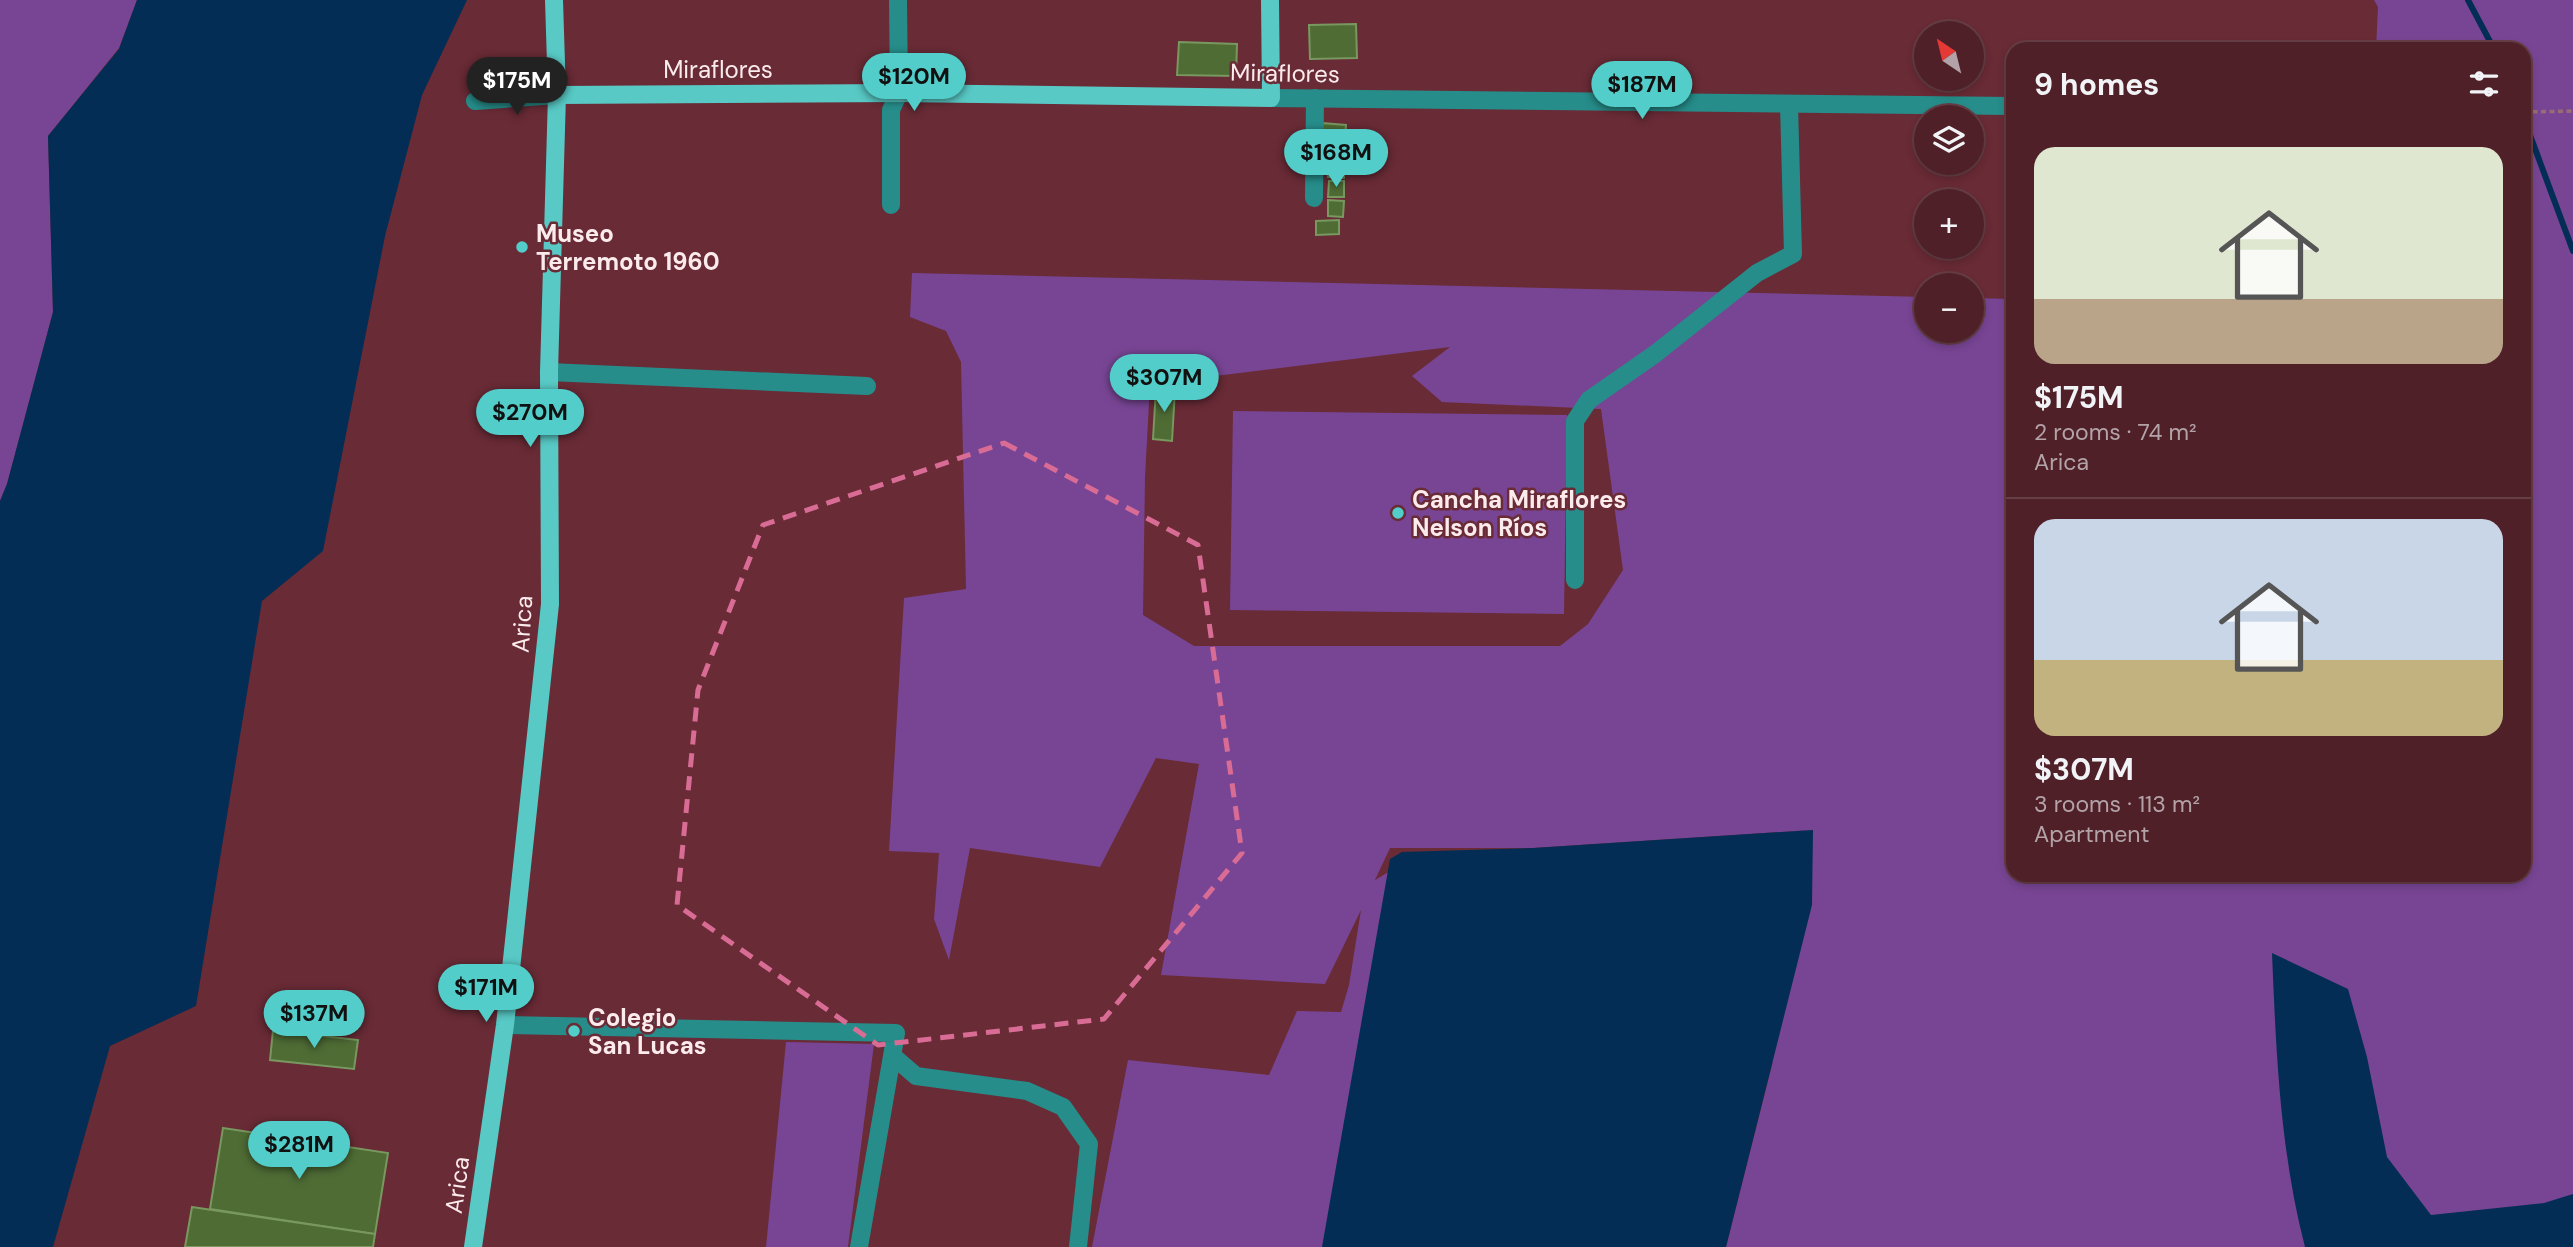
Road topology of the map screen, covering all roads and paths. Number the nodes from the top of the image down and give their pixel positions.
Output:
1 (554, 0) edge
2 (898, 0) edge
3 (1270, 0) edge
4 (899, 93) junction
5 (557, 94) junction
6 (1271, 98) junction
7 (1315, 98) junction
8 (475, 101) dead end
9 (1789, 104) junction
10 (2006, 106) edge
11 (2573, 111) edge
12 (2531, 112) edge
13 (1314, 198) dead end
14 (891, 205) dead end
15 (549, 372) junction
16 (867, 386) dead end
17 (1575, 580) dead end
18 (505, 1025) junction
19 (894, 1057) junction
20 (473, 1247) edge
21 (859, 1247) edge
22 (1078, 1247) edge

1 - 5 main road, Arica
2 - 4 street
3 - 6 main road
4 - 5 main road, Miraflores
4 - 6 main road, Miraflores
4 - 14 street
5 - 8 street
5 - 15 main road, Arica
6 - 7 street, Miraflores
7 - 9 street, Miraflores
7 - 13 street
9 - 10 street, Miraflores
9 - 17 street
11 - 12 path
15 - 16 street
15 - 18 main road, Arica
18 - 19 street
18 - 20 main road, Arica
19 - 21 street
19 - 22 street

